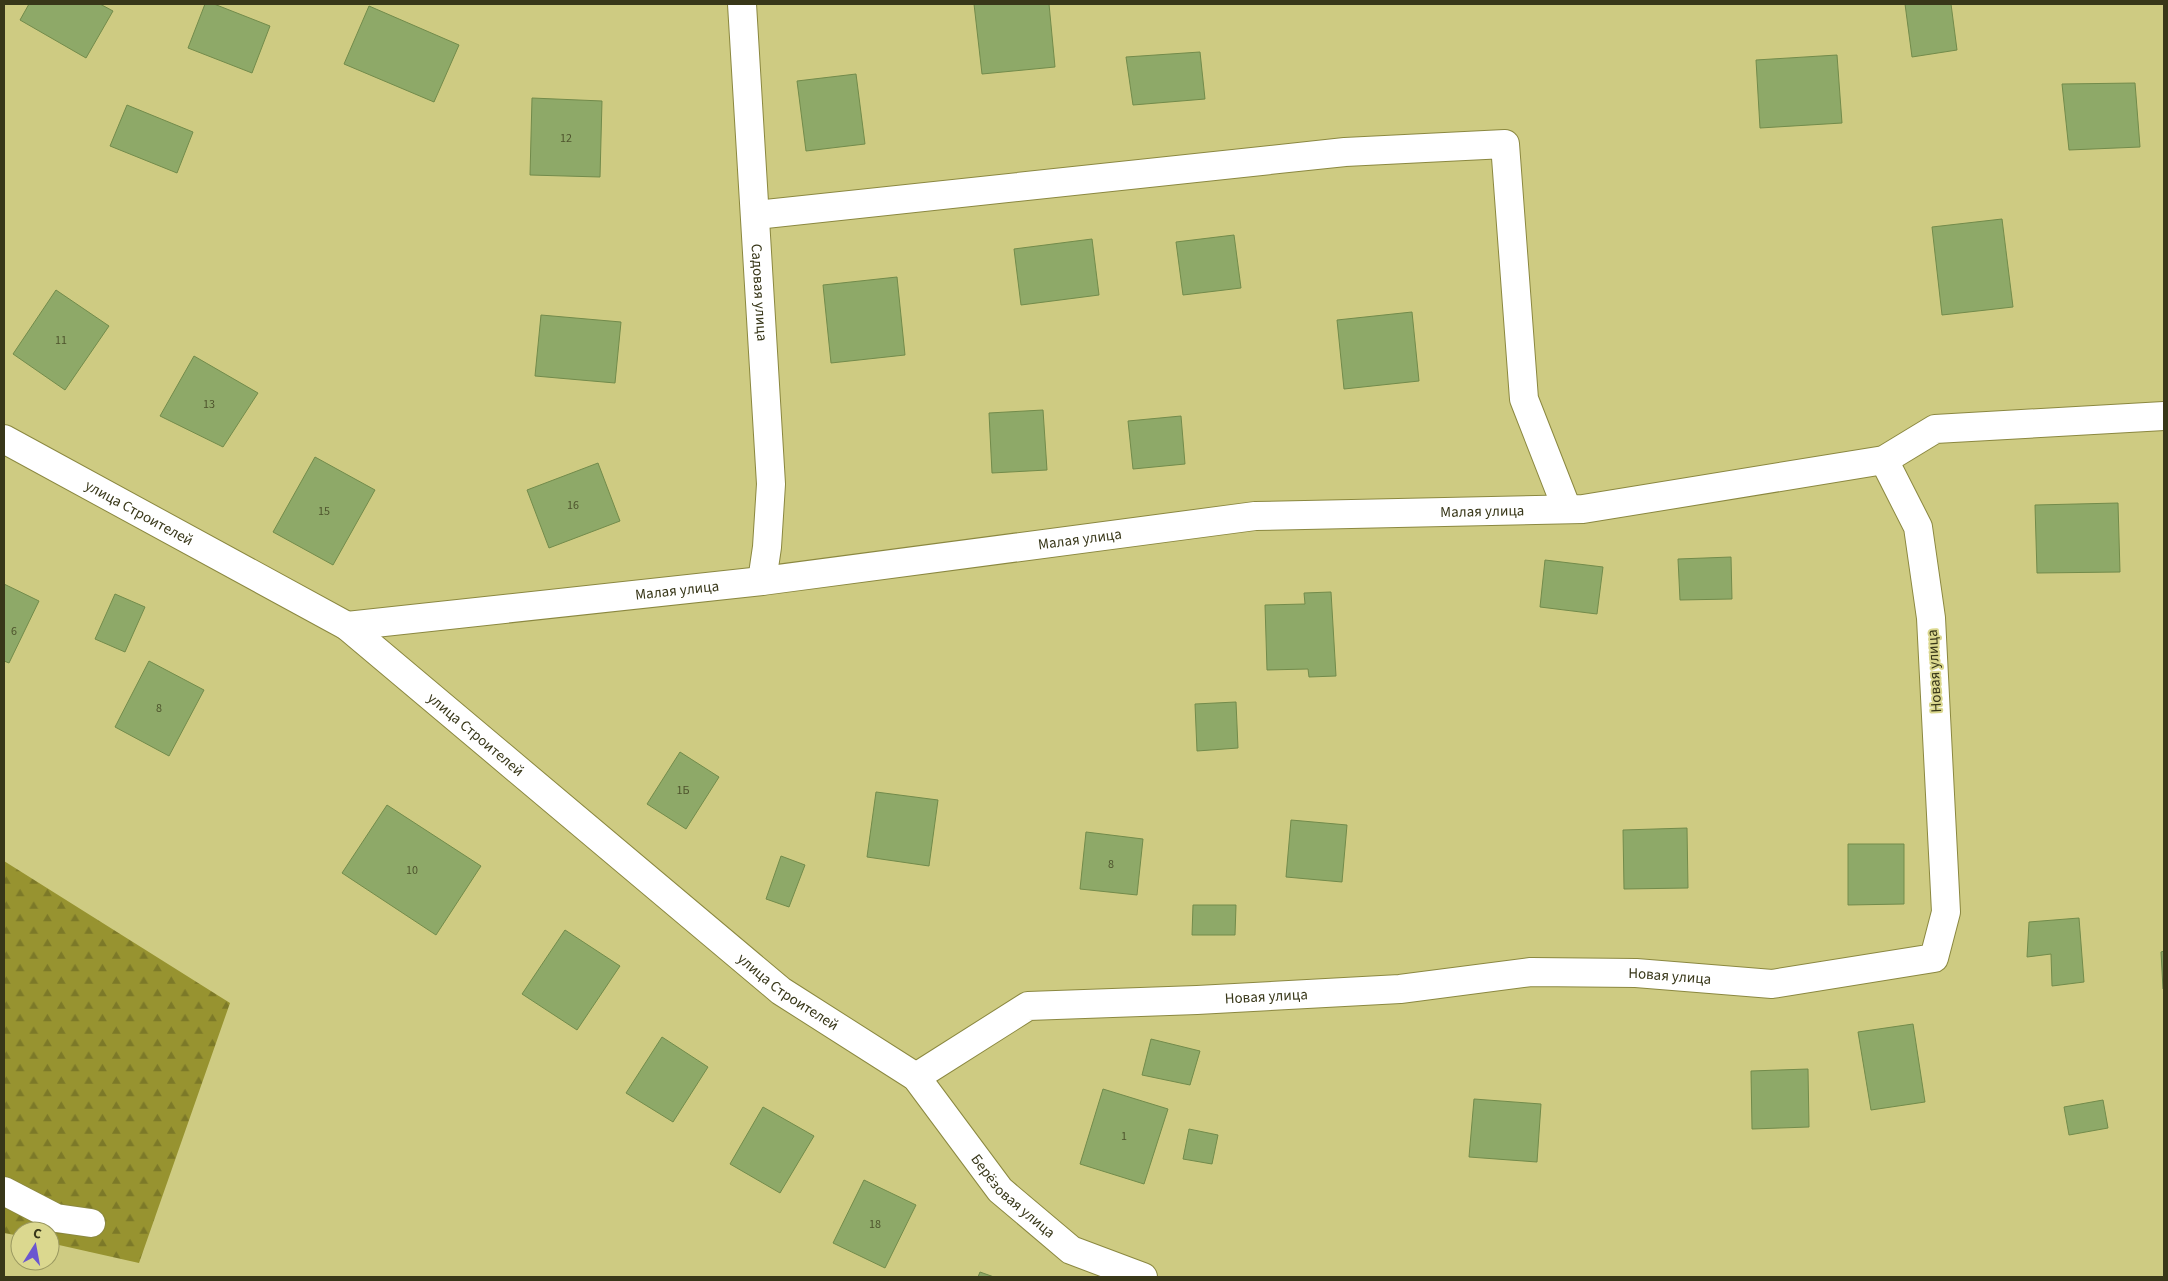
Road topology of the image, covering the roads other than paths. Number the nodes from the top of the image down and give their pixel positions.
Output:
1 (742, 4) edge
2 (756, 215) junction
3 (2164, 416) edge
4 (4, 439) edge
5 (1884, 460) junction
6 (1567, 509) junction
7 (762, 581) junction
8 (347, 626) junction
9 (916, 1077) junction
10 (4, 1191) edge
11 (91, 1223) dead end
12 (1086, 1267) edge
13 (1142, 1277) edge

1 - 2 street, Садовая улица
2 - 6 street
2 - 7 street, Садовая улица
3 - 5 street
4 - 8 street, улица Строителей
5 - 6 street, Малая улица
5 - 9 street, Новая улица
6 - 7 street, Малая улица
7 - 8 street, Малая улица
8 - 9 street, улица Строителей
9 - 12 street, Берёзовая улица
10 - 11 street
12 - 13 street, Берёзовая улица

